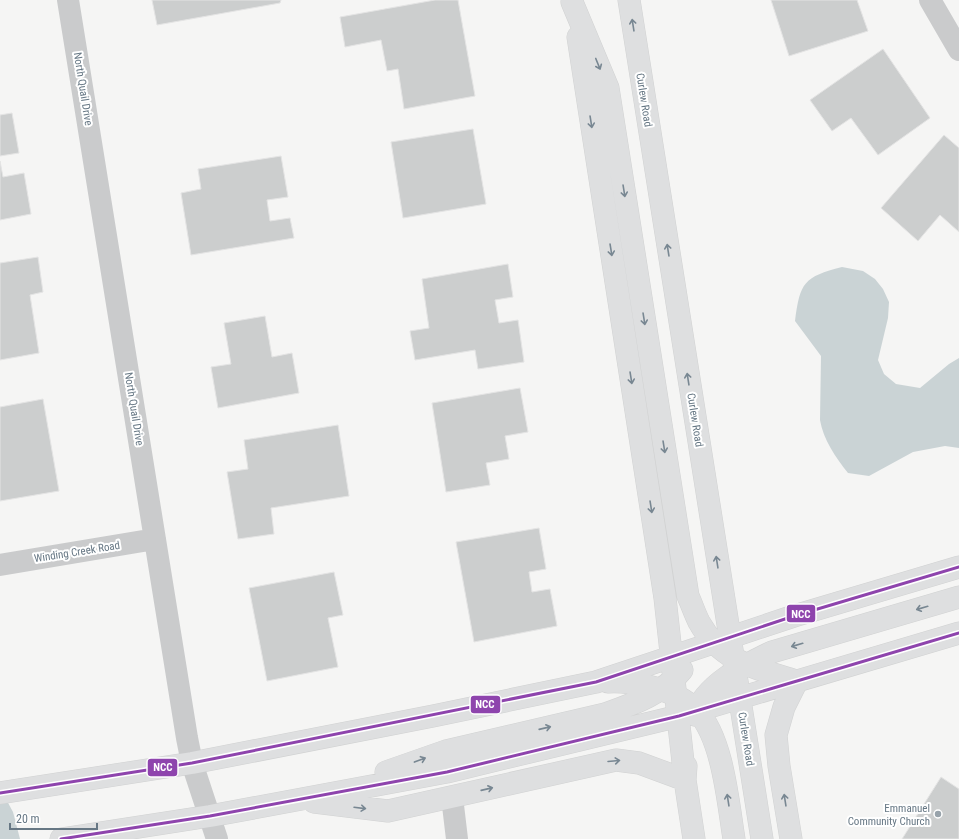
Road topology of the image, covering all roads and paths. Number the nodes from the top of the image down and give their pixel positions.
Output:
1 (68, 0) edge
2 (629, 0) edge
3 (930, 0) edge
4 (572, 1) edge
5 (959, 50) edge
6 (155, 539) junction
7 (0, 565) edge
8 (959, 567) edge
9 (959, 597) edge
10 (959, 633) edge
11 (713, 640) junction
12 (672, 657) junction
13 (738, 665) junction
14 (797, 681) junction
15 (596, 682) junction
16 (678, 698) junction
17 (740, 698) junction
18 (192, 763) junction
19 (685, 780) junction
20 (0, 793) edge
21 (330, 793) junction
22 (452, 797) junction
23 (293, 800) junction
24 (210, 816) junction
25 (61, 839) edge
26 (217, 839) edge
27 (457, 839) edge
28 (694, 839) edge
29 (734, 839) edge
30 (762, 839) edge
31 (791, 839) edge

1 - 6 street, North Quail Drive
11 -> 2 main road, Curlew Road
3 - 5 street
4 -> 11 main road
4 -> 12 main road
6 - 7 street, Winding Creek Road
6 - 18 street, North Quail Drive
8 - 11 main road
9 -> 13 main road
10 - 14 main road
11 - 12 main road
11 - 13 main road, Curlew Road
11 - 16 main road
12 - 15 main road
12 - 16 main road
13 - 14 main road
13 - 16 main road
13 - 17 main road, Curlew Road
14 - 17 main road
31 -> 14 main road
15 - 16 main road
15 - 18 main road
16 - 17 main road
16 - 19 main road
16 - 21 main road
21 -> 16 main road
29 -> 16 main road
17 - 30 main road, Curlew Road
18 - 20 main road
18 - 24 street, North Quail Drive
22 -> 19 main road
19 - 28 main road
21 - 23 main road
23 -> 22 main road
22 - 27 street
23 - 24 main road
24 - 25 main road
24 - 26 street, North Quail Drive

